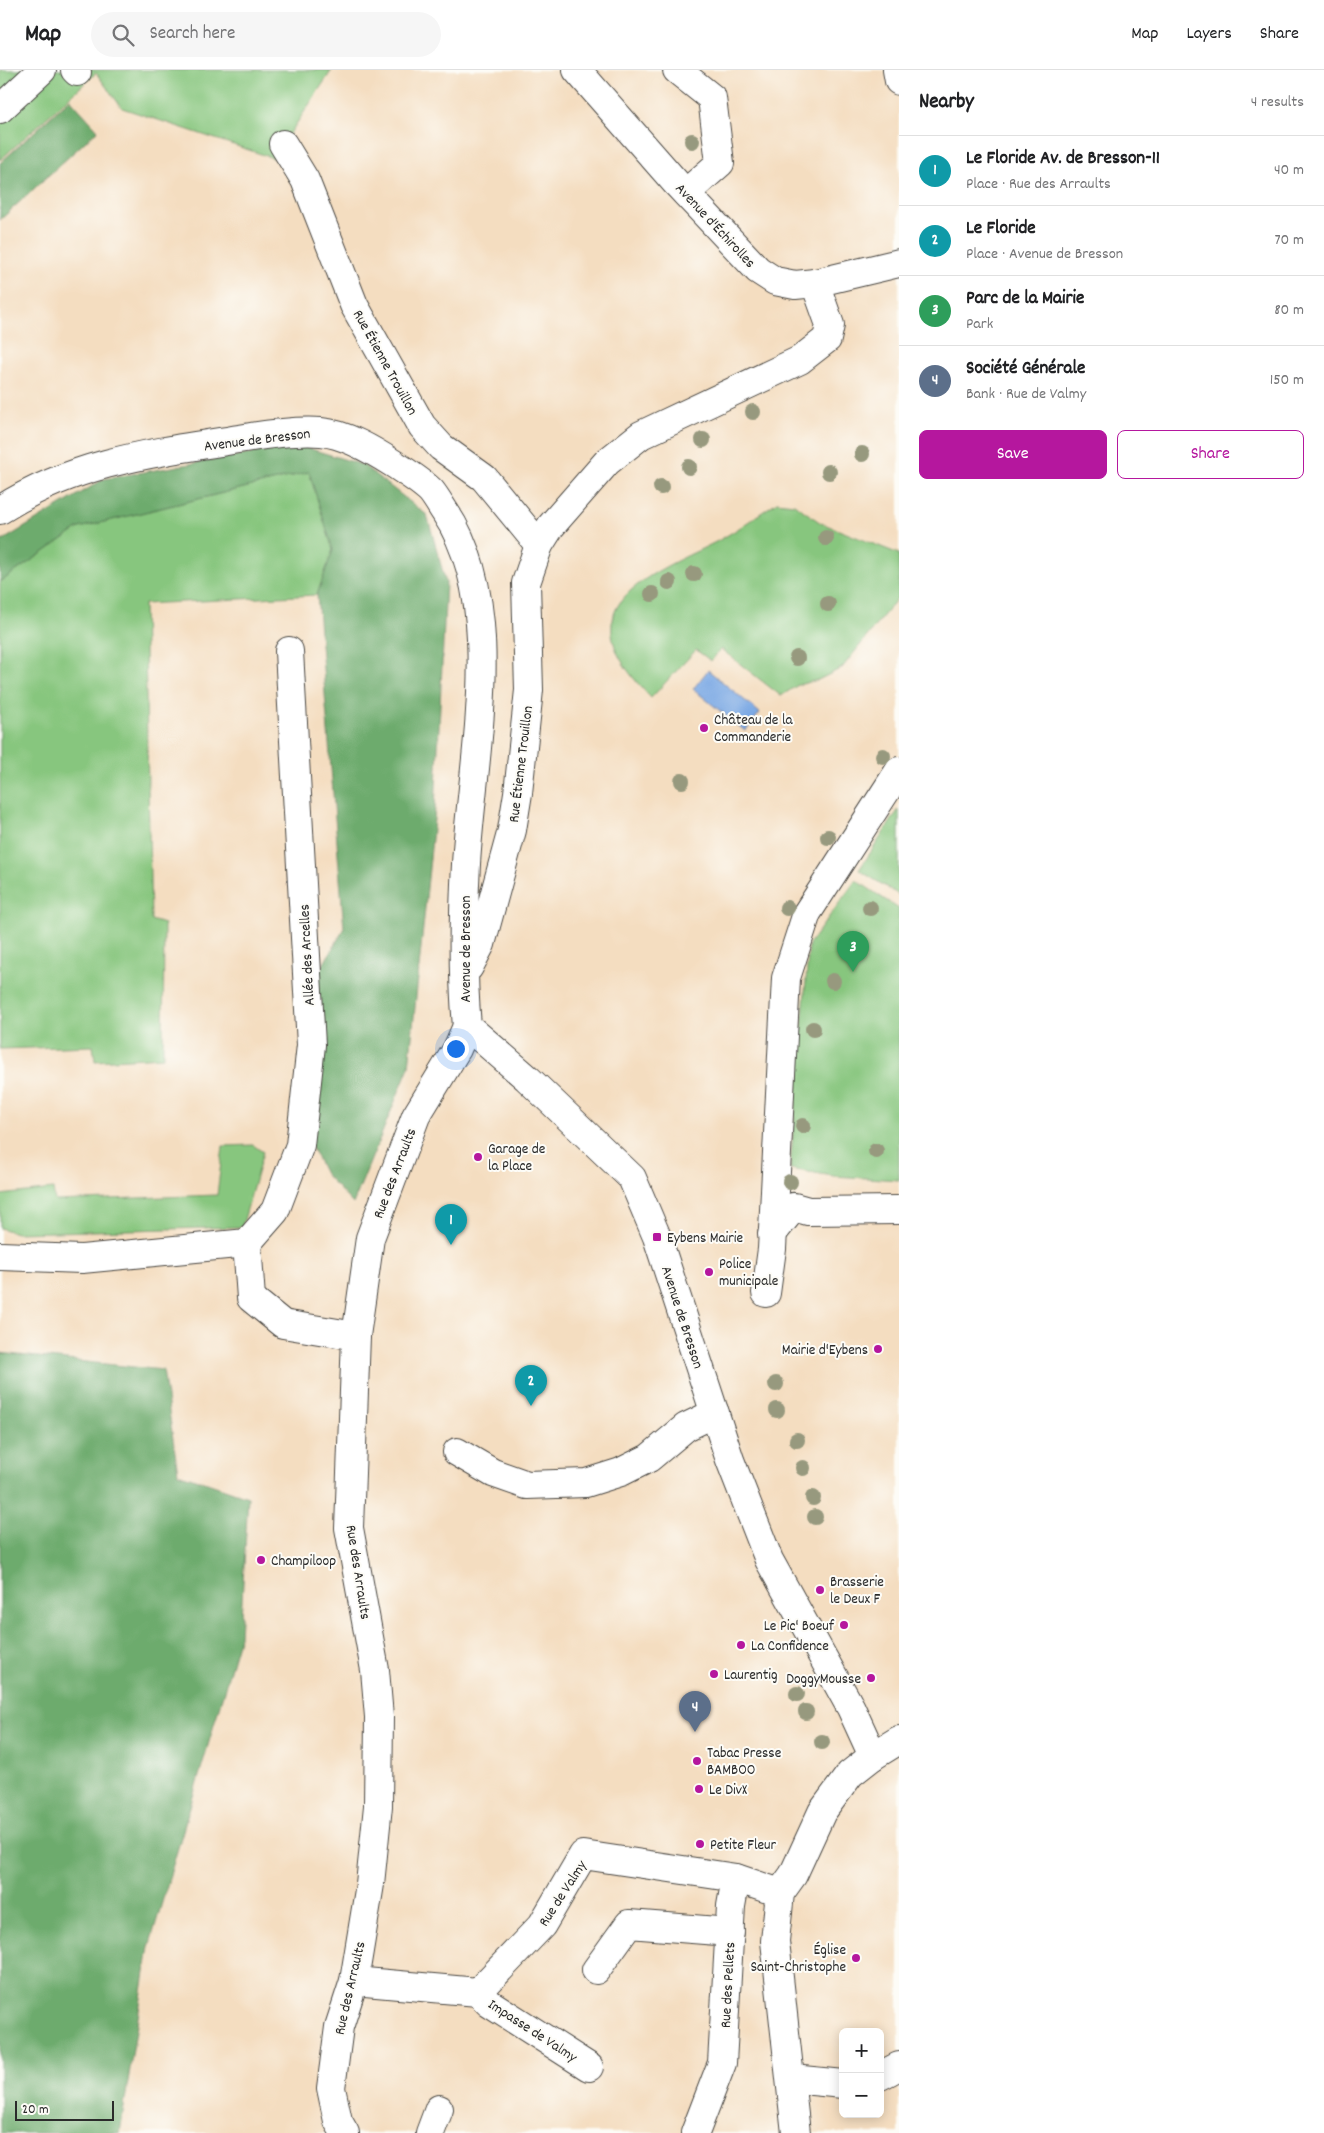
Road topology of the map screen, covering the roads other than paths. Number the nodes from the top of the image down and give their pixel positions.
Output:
1 (42, 70) edge
2 (577, 70) edge
3 (677, 70) edge
4 (897, 70) edge
5 (899, 81) edge
6 (0, 110) edge
7 (283, 144) dead end
8 (686, 193) junction
9 (899, 263) edge
10 (815, 283) junction
11 (0, 510) edge
12 (539, 545) junction
13 (289, 651) dead end
14 (899, 771) edge
15 (463, 977) junction
16 (467, 1026) junction
17 (899, 1210) edge
18 (772, 1234) junction
19 (247, 1243) junction
20 (0, 1256) edge
21 (766, 1293) dead end
22 (356, 1336) junction
23 (715, 1413) junction
24 (457, 1452) dead end
25 (899, 1740) edge
26 (873, 1756) junction
27 (736, 1878) junction
28 (780, 1893) junction
29 (730, 1932) junction
30 (596, 1970) dead end
31 (354, 1981) junction
32 (478, 1992) junction
33 (899, 2066) edge
34 (589, 2067) dead end
35 (884, 2074) edge
36 (792, 2079) junction
37 (839, 2084) edge
38 (345, 2133) edge
39 (695, 2133) edge
40 (796, 2133) edge

1 - 6 street
2 - 8 street, Avenue d'Échirolles
3 - 8 street
4 - 5 street
7 - 12 street, Rue Étienne Trouillon
8 - 10 street, Avenue d'Échirolles
9 - 10 street, Avenue d'Échirolles
10 - 12 street, Rue Étienne Trouillon
11 - 15 street, Avenue de Bresson
12 - 15 street, Rue Étienne Trouillon
13 - 19 street, Allée des Arcelles
14 - 18 street
15 - 16 street, Avenue de Bresson
16 - 22 street, Rue des Arraults
16 - 23 street, Avenue de Bresson
17 - 18 street
18 - 21 street
19 - 20 street
19 - 22 street
22 - 31 street, Rue des Arraults
23 - 24 street
23 - 26 street, Avenue de Bresson
25 - 26 street
26 - 28 street
27 - 28 street
27 - 29 street, Rue des Pellets
27 - 32 street, Rue de Valmy
28 - 36 street
29 - 30 street
29 - 39 street, Rue des Pellets
31 - 32 street
31 - 38 street, Rue des Arraults
32 - 34 street, Impasse de Valmy
33 - 35 street
36 - 37 street
36 - 40 street

